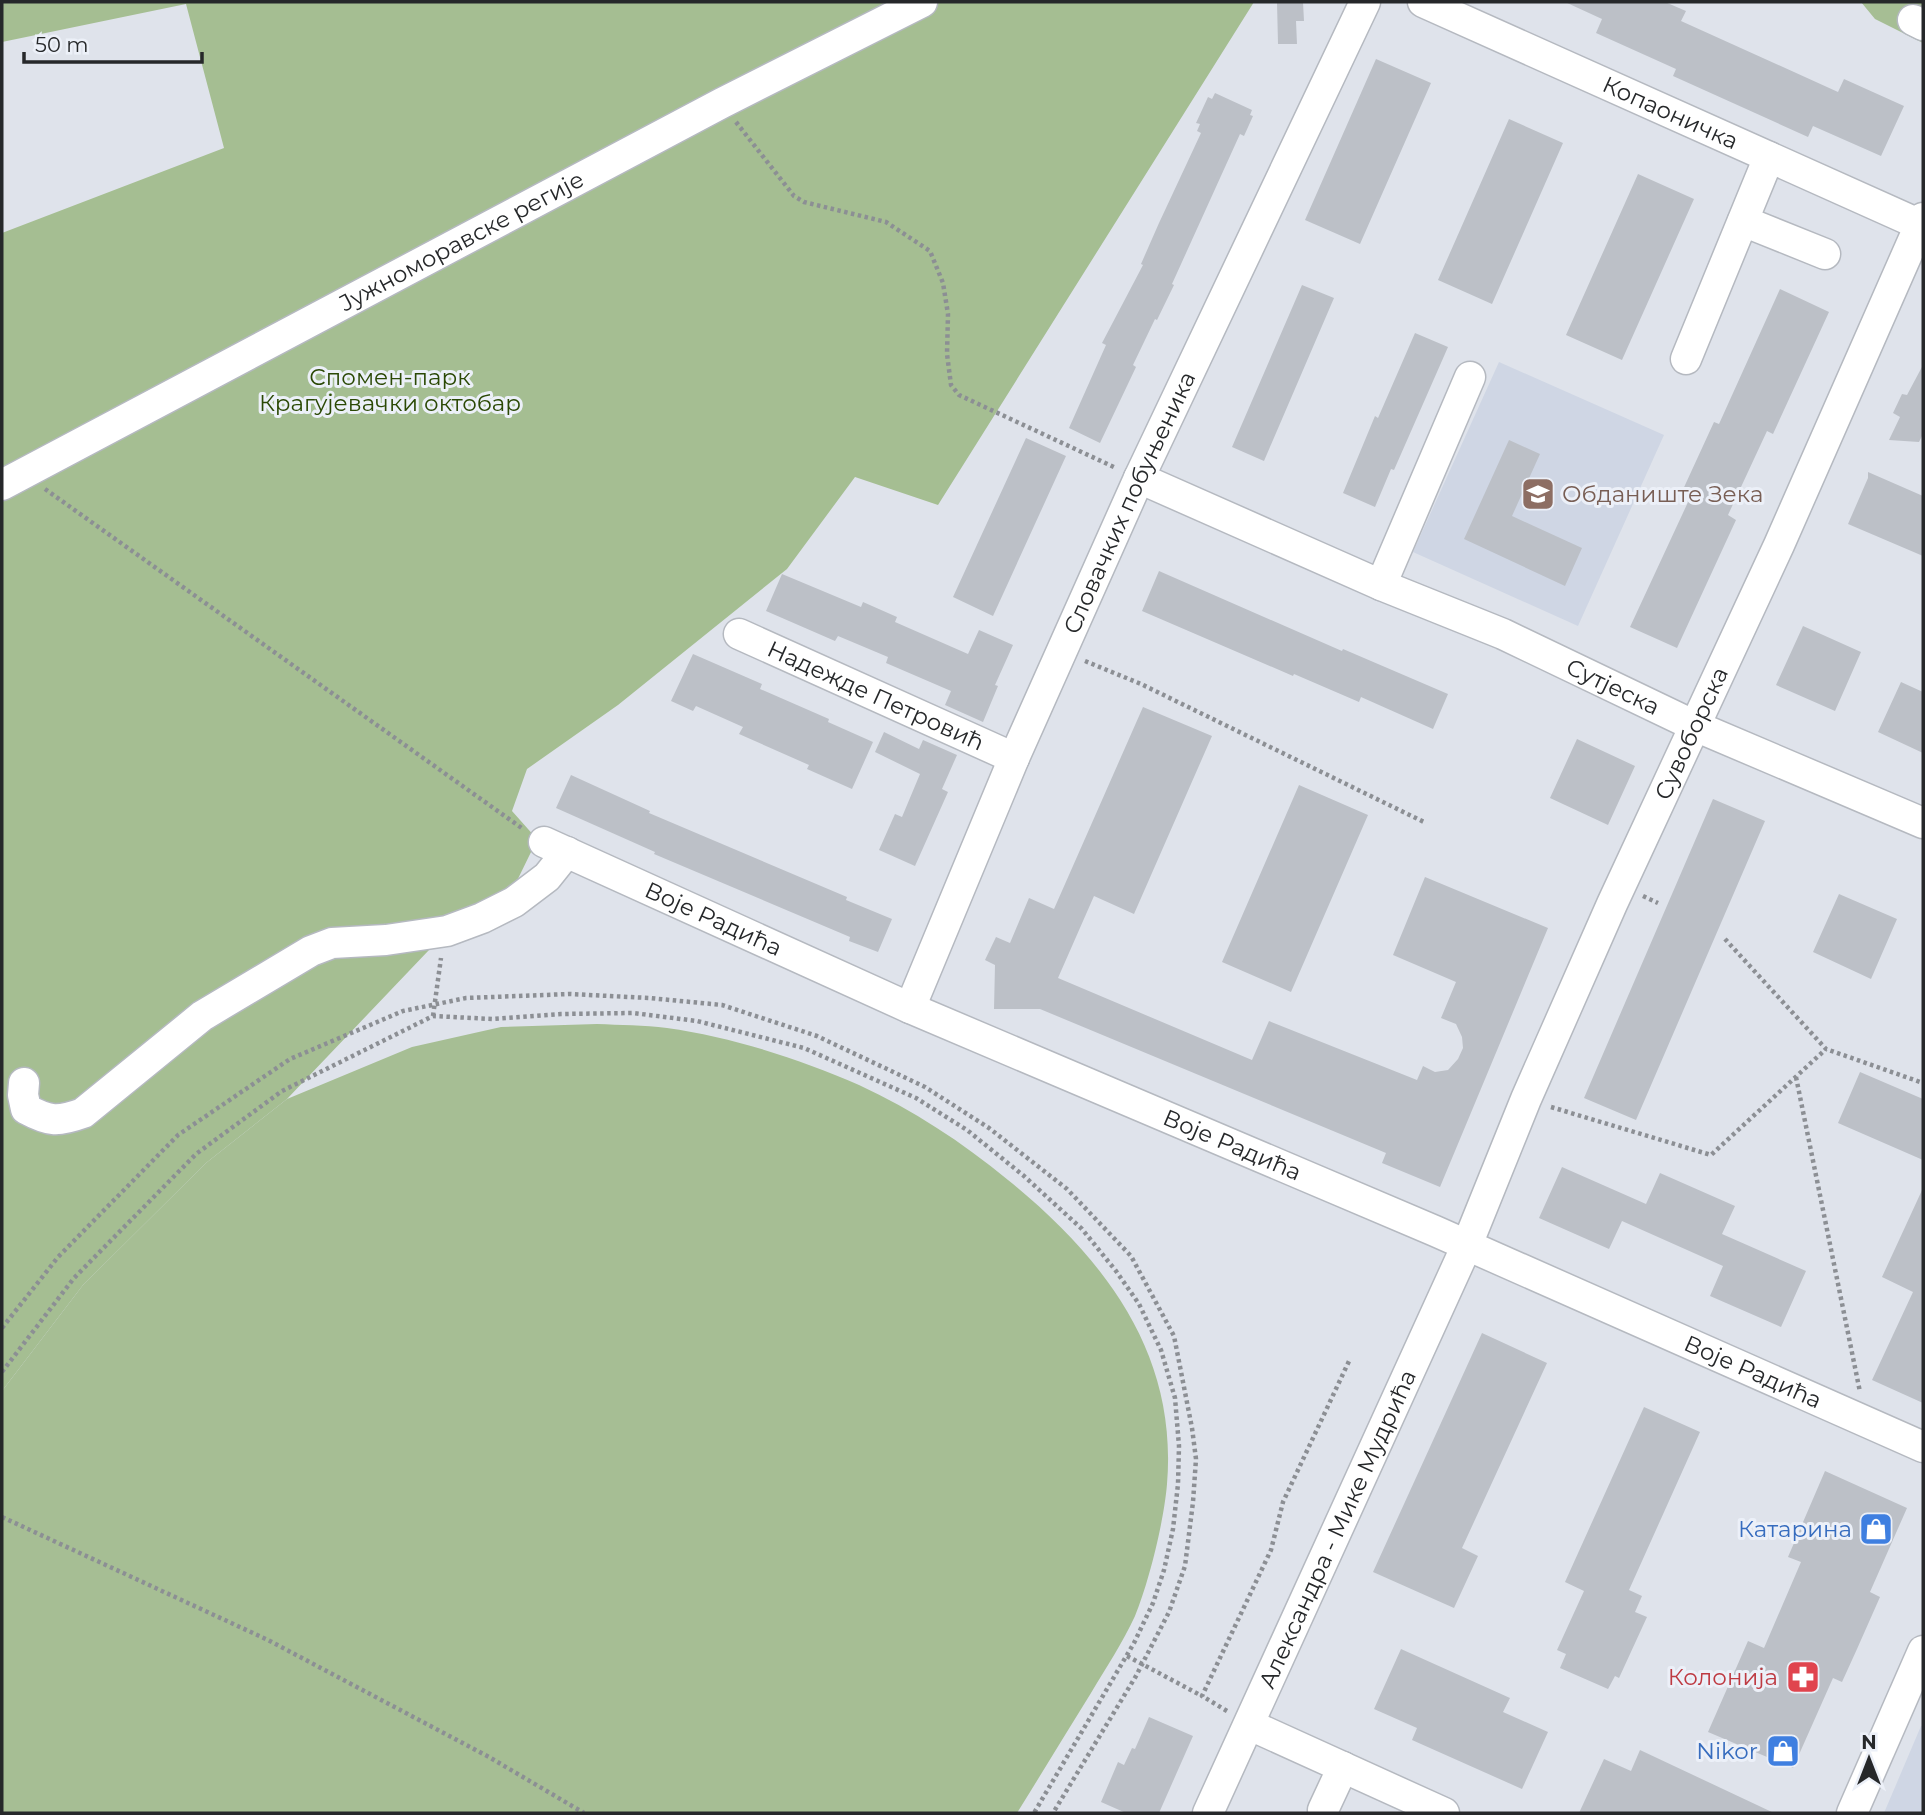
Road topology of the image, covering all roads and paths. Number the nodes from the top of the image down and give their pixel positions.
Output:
1 (922, 2) edge
2 (1365, 2) edge
3 (1423, 2) edge
4 (722, 103) junction
5 (1769, 157) junction
6 (1743, 221) junction
7 (1922, 222) edge
8 (1825, 254) dead end
9 (1686, 359) dead end
10 (1470, 377) dead end
11 (1139, 478) junction
12 (13, 480) edge
13 (1381, 585) junction
14 (738, 634) dead end
15 (1062, 652) junction
16 (1695, 726) junction
17 (1014, 758) junction
18 (1426, 823) dead end
19 (1923, 823) edge
20 (555, 847) junction
21 (447, 931) junction
22 (1725, 939) dead end
23 (434, 1005) junction
24 (910, 1008) junction
25 (433, 1016) junction
26 (1826, 1049) junction
27 (1796, 1077) junction
28 (24, 1083) dead end
29 (1923, 1083) edge
30 (1526, 1099) junction
31 (1467, 1245) junction
32 (2, 1328) edge
33 (1350, 1359) dead end
34 (2, 1372) edge
35 (1866, 1422) junction
36 (1923, 1447) edge
37 (2, 1517) edge
38 (1923, 1651) edge
39 (1127, 1656) junction
40 (1142, 1664) junction
41 (1202, 1696) junction
42 (1250, 1725) junction
43 (1343, 1767) junction
44 (1322, 1810) dead end
45 (584, 1813) edge
46 (1034, 1813) edge
47 (1053, 1813) edge
48 (1208, 1813) edge
49 (1441, 1813) edge
50 (1852, 1813) edge

1 - 4 street, Јужноморавске регије
2 - 11 street, Словачких побуњеника
3 - 5 street, Копаоничка
4 - 11 path
4 - 12 street, Јужноморавске регије
5 - 6 street
5 - 7 street, Копаоничка
6 - 8 street
6 - 9 street
7 - 16 street, Сувоборска
10 - 13 street
11 - 13 street, Сутјеска
11 - 15 street, Словачких побуњеника
12 - 20 path
13 - 16 street, Сутјеска
14 - 17 street, Надежде Петровић
15 - 17 street, Словачких побуњеника
15 - 18 path
16 - 19 street, Сутјеска
16 - 30 street, Сувоборска
17 - 24 street, Словачких побуњеника
20 - 21 street
20 - 24 street, Воје Радића
21 - 23 path
21 - 28 street
22 - 26 path
23 - 25 path
23 - 32 path
23 - 40 path
24 - 31 street, Воје Радића
25 - 34 path
25 - 39 path
26 - 27 path
26 - 29 path
27 - 30 path
27 - 35 path
30 - 31 street, Сувоборска
31 - 35 street, Воје Радића
31 - 42 street, Александра - Мике Мудрића
33 - 41 path
35 - 36 street, Воје Радића
37 - 45 path
38 - 50 street
39 - 40 path
39 - 46 path
40 - 41 path
40 - 47 path
41 - 42 path
42 - 43 street
42 - 48 street, Александра - Мике Мудрића
43 - 44 street
43 - 49 street

